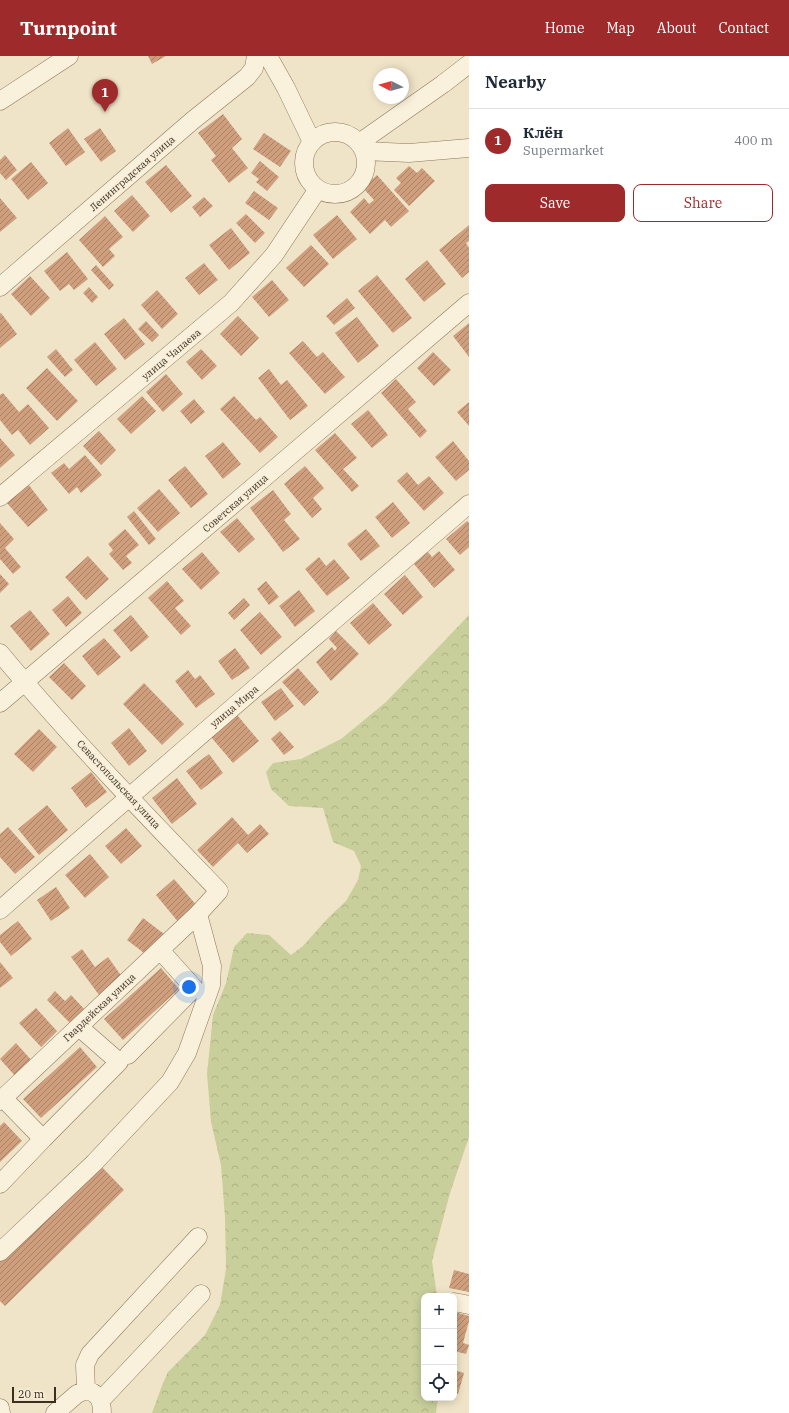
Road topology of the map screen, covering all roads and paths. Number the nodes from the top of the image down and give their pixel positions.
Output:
1 (69, 56) edge
2 (256, 56) edge
3 (268, 56) edge
4 (469, 64) edge
5 (0, 101) edge
6 (312, 142) junction
7 (361, 147) junction
8 (469, 148) edge
9 (318, 189) junction
10 (0, 287) edge
11 (469, 302) edge
12 (0, 497) edge
13 (469, 504) edge
14 (0, 652) edge
15 (25, 682) junction
16 (0, 703) edge
17 (128, 796) junction
18 (0, 910) edge
19 (198, 914) junction
20 (160, 950) junction
21 (78, 1027) junction
22 (128, 1055) dead end
23 (1, 1099) edge
24 (43, 1139) junction
25 (0, 1184) edge
26 (198, 1237) dead end
27 (0, 1252) edge
28 (201, 1294) dead end
29 (457, 1303) edge
30 (469, 1305) edge
31 (86, 1390) junction
32 (102, 1407) edge
33 (0, 1408) edge
34 (1, 1413) edge
35 (55, 1413) edge

1 - 5 street
2 - 10 street, Ленинградская улица
3 - 6 street
4 - 7 street
6 - 7 street
6 - 9 street
7 - 8 street
7 - 9 street
9 - 12 street, улица Чапаева
11 - 15 street, Советская улица
13 - 17 street, улица Мира
14 - 15 street, Севастопольская улица
15 - 16 street, Советская улица
15 - 17 street, Севастопольская улица
17 - 18 street, улица Мира
17 - 19 street, Севастопольская улица
19 - 20 street, Гвардейская улица
19 - 27 street
20 - 21 street, Гвардейская улица
20 - 22 street
21 - 23 street, Гвардейская улица
21 - 24 street
23 - 24 street
24 - 25 street
26 - 31 street
28 - 32 street
29 - 30 street
31 - 32 street
31 - 35 street
33 - 34 street

